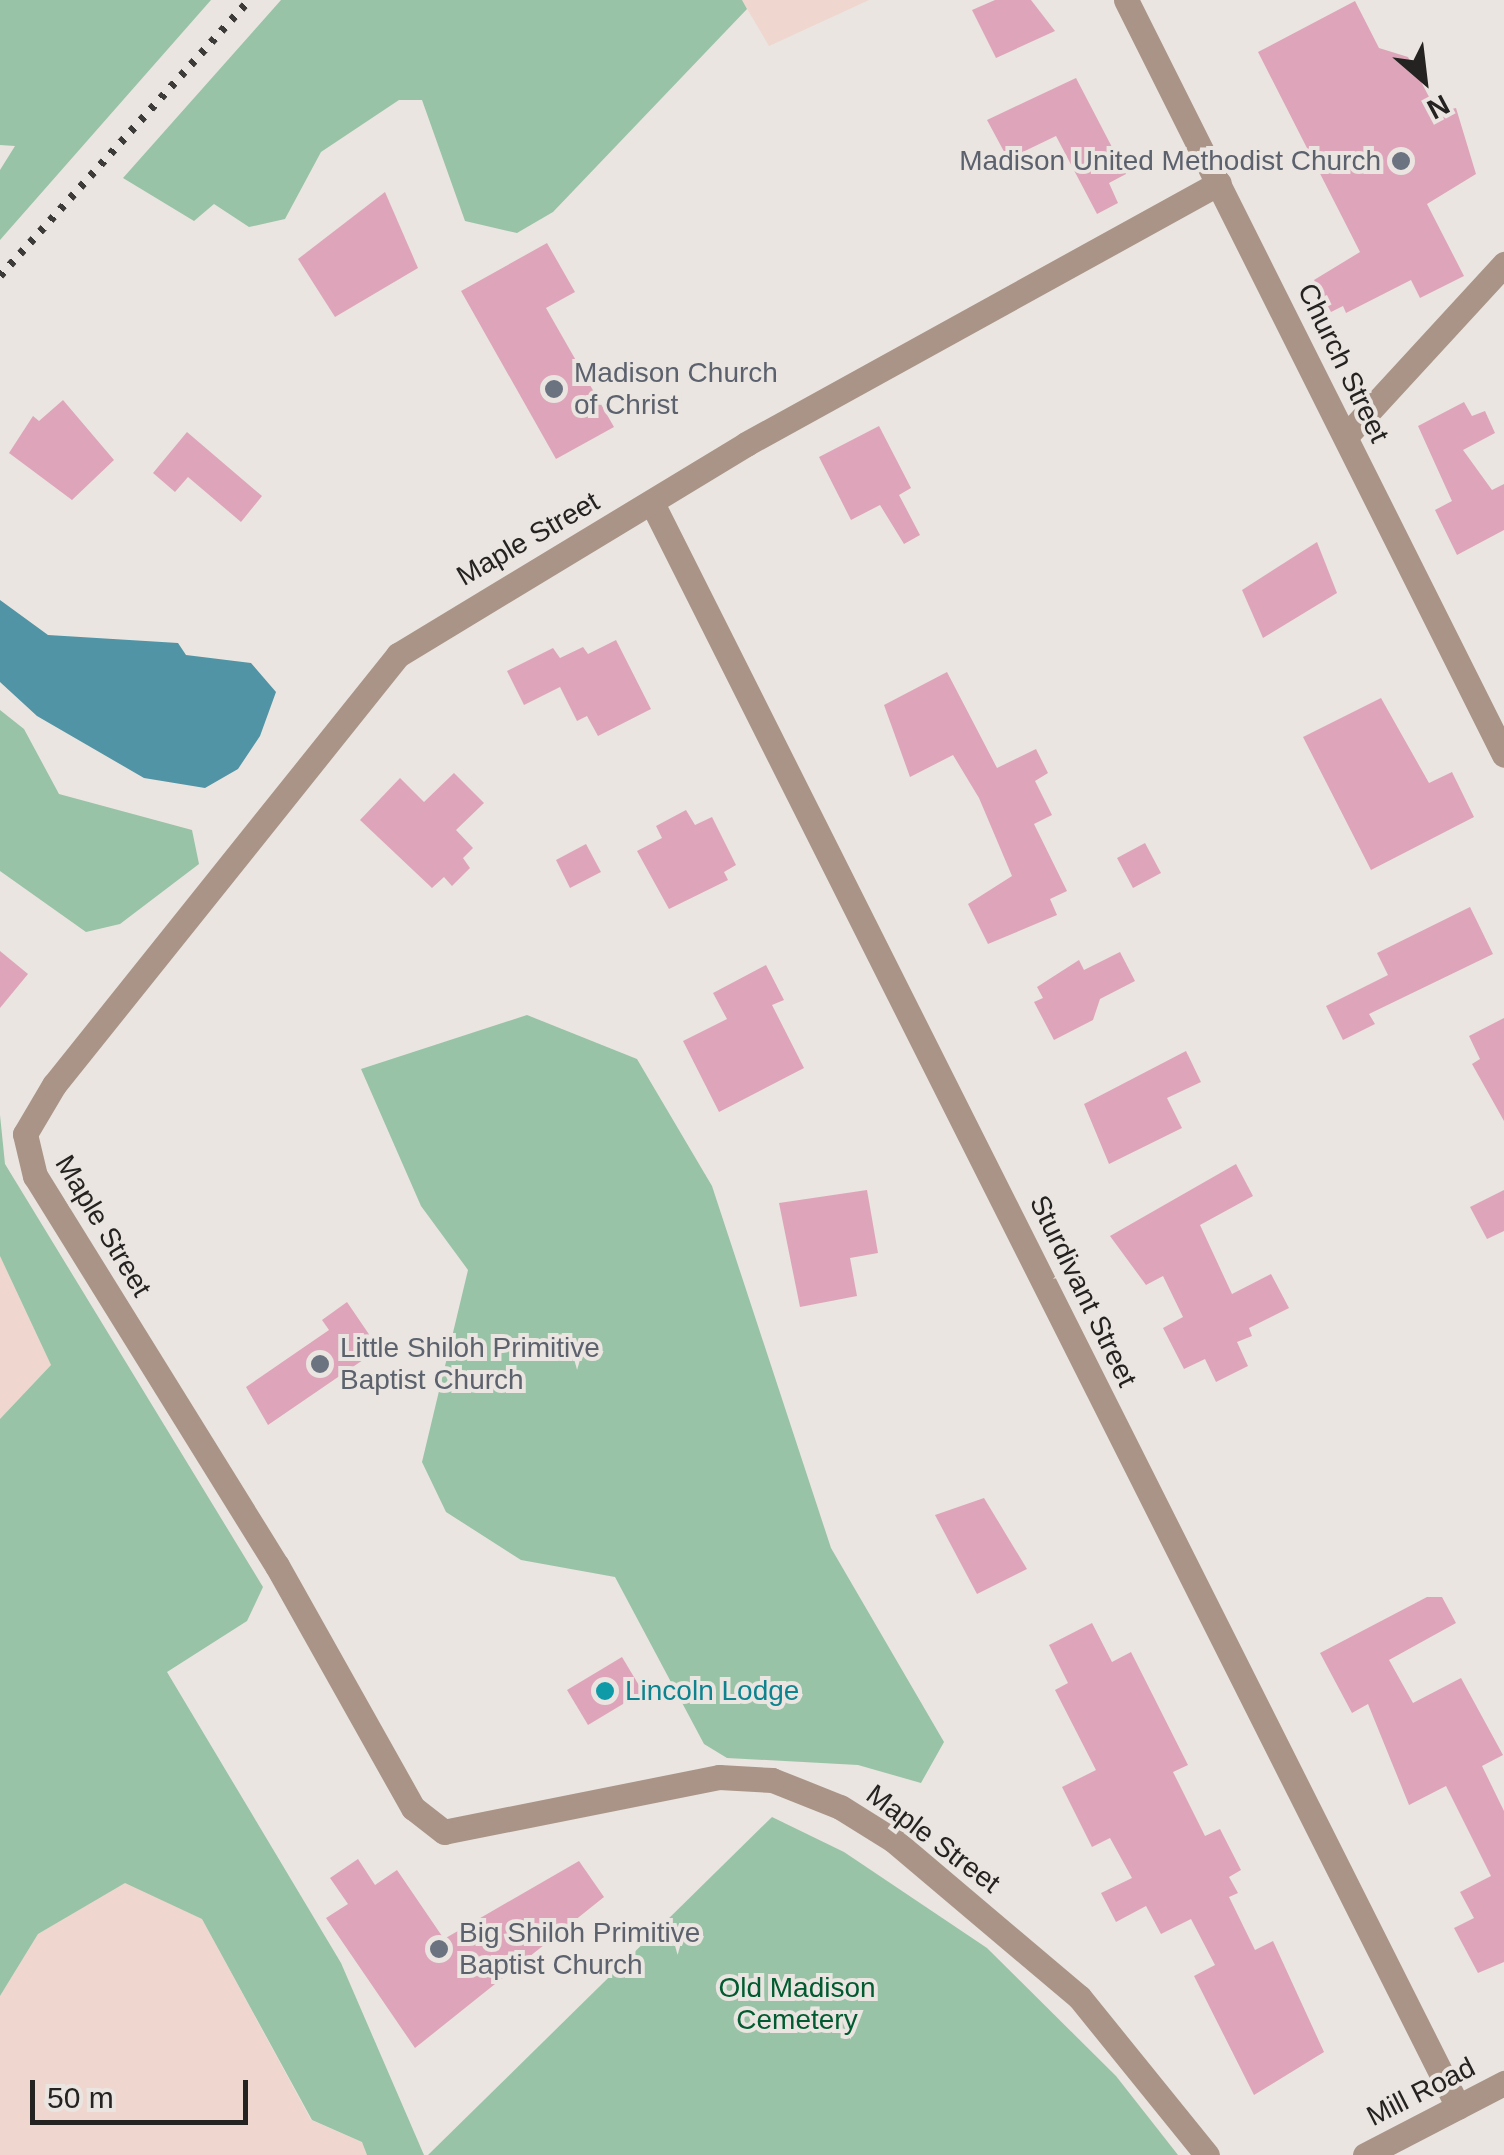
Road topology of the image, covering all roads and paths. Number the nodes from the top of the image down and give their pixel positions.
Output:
1 (1126, 0) edge
2 (1218, 184) junction
3 (1504, 264) edge
4 (1346, 436) junction
5 (652, 503) junction
6 (1502, 746) edge
7 (1504, 2083) edge
8 (1458, 2107) junction
9 (1207, 2155) edge
10 (1366, 2155) edge

1 - 2 street, Church Street
2 - 4 street, Church Street
2 - 5 street, Maple Street
3 - 4 street
4 - 6 street, Church Street
5 - 8 street, Sturdivant Street
5 - 9 street, Maple Street
7 - 8 street, Mill Road
8 - 10 street, Mill Road

